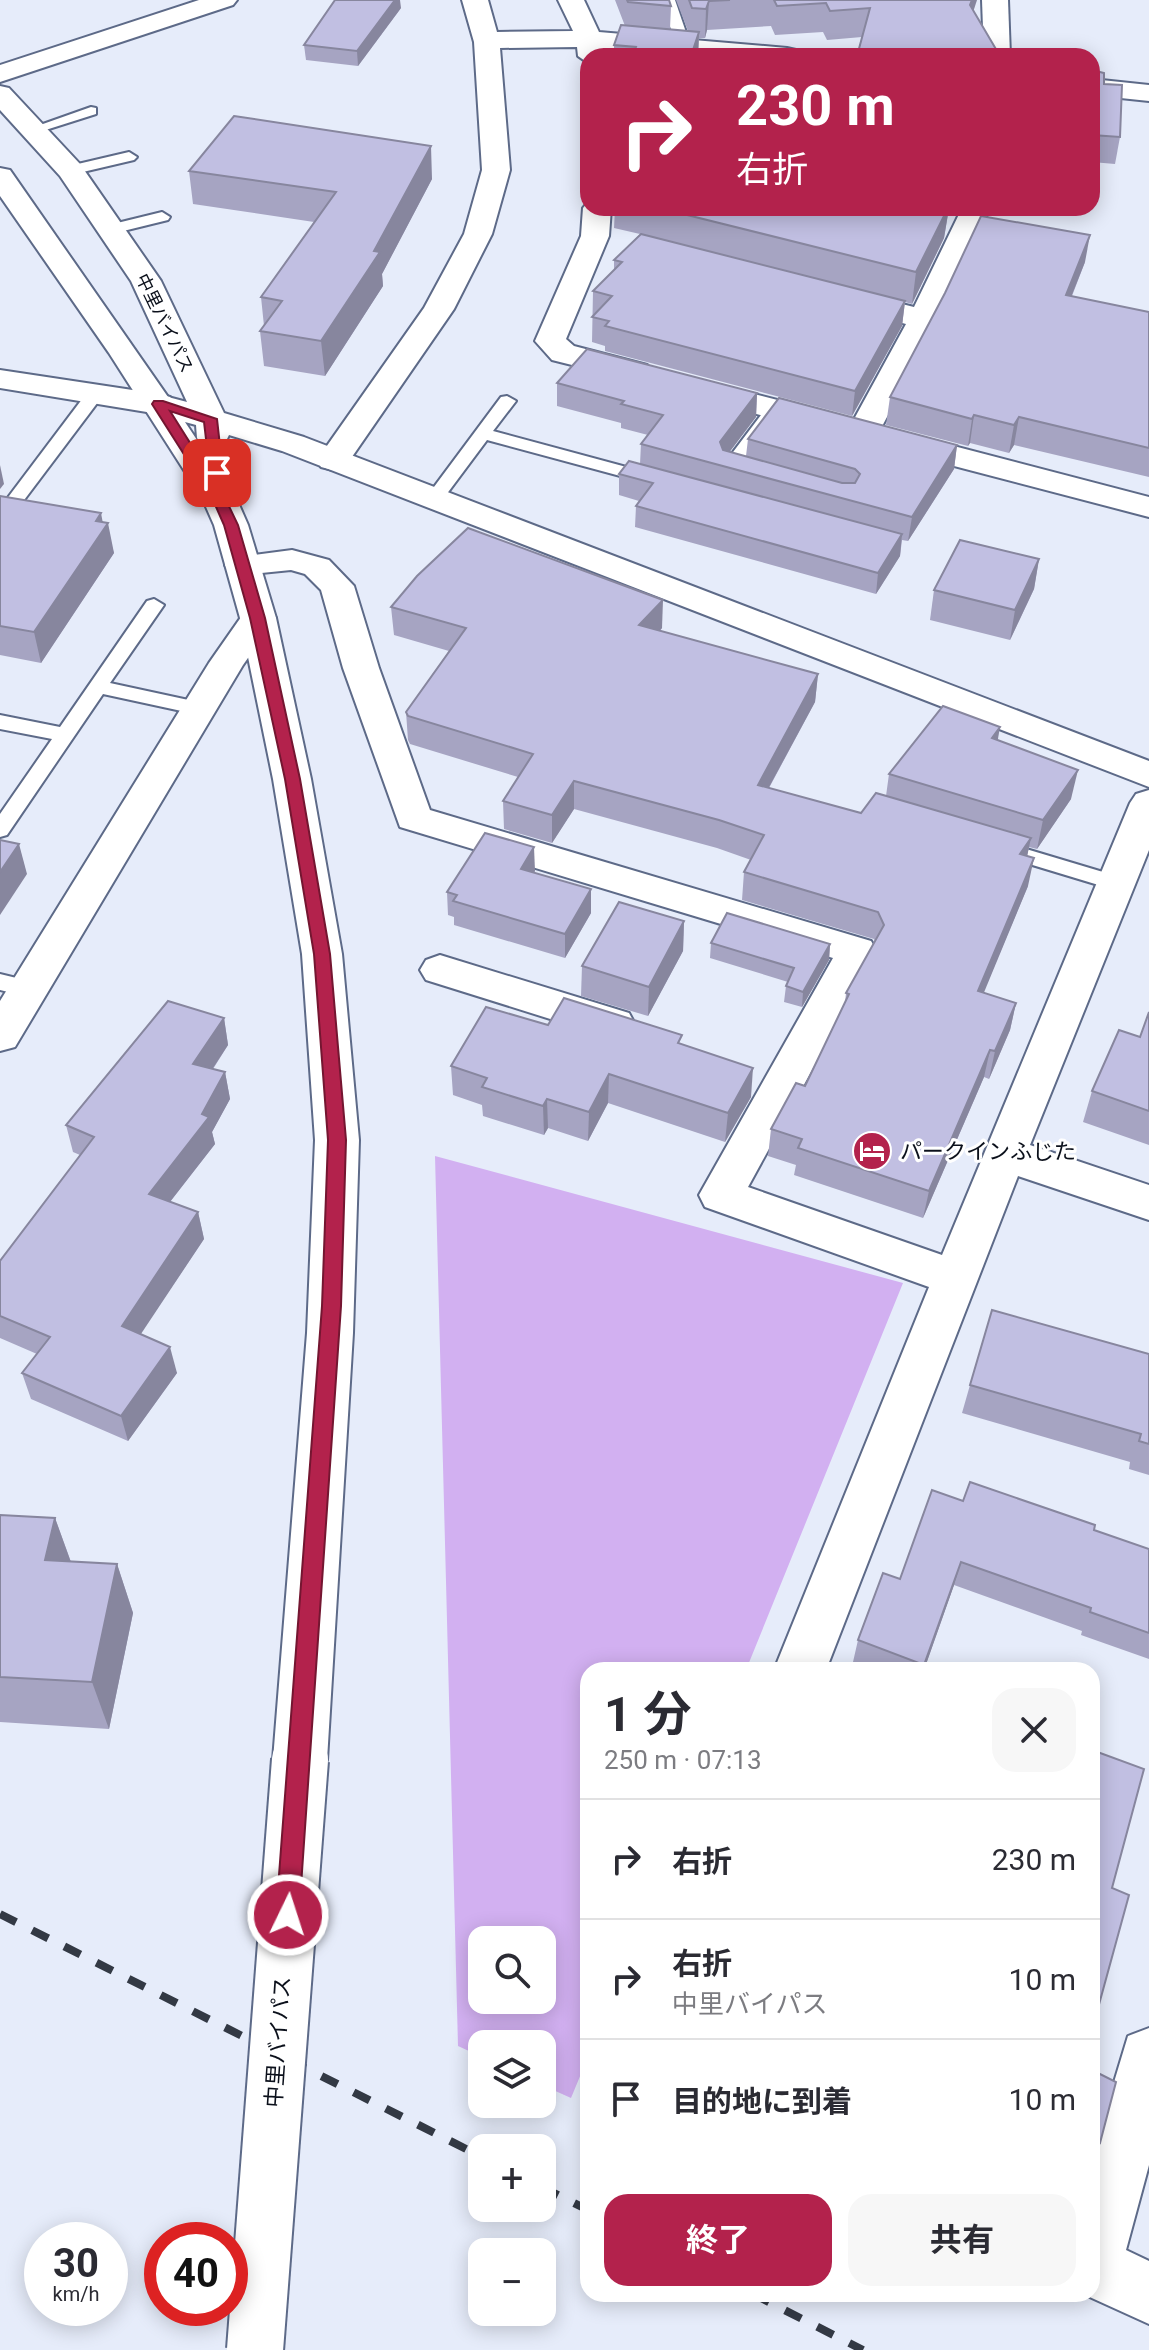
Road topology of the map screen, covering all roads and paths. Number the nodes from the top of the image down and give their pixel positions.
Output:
1 (224, 0) edge
2 (475, 0) edge
3 (571, 0) edge
4 (668, 0) edge
5 (995, 0) edge
6 (487, 40) junction
7 (684, 47) junction
8 (590, 48) edge
9 (695, 48) edge
10 (997, 48) edge
11 (0, 74) edge
12 (1100, 88) edge
13 (1149, 93) edge
14 (0, 94) edge
15 (91, 111) dead end
16 (33, 130) junction
17 (129, 157) dead end
18 (70, 170) junction
19 (0, 176) edge
20 (972, 216) edge
21 (162, 217) dead end
22 (111, 229) junction
23 (605, 229) edge
24 (819, 292) edge
25 (924, 319) junction
26 (0, 379) edge
27 (95, 394) junction
28 (507, 401) dead end
29 (159, 404) junction
30 (774, 409) junction
31 (211, 419) junction
32 (863, 432) junction
33 (483, 434) junction
34 (333, 460) junction
35 (759, 476) edge
36 (668, 484) edge
37 (434, 499) junction
38 (220, 500) junction
39 (12, 505) junction
40 (1149, 507) edge
41 (38, 509) edge
42 (0, 520) edge
43 (242, 565) junction
44 (154, 605) dead end
45 (258, 618) junction
46 (98, 687) junction
47 (200, 709) junction
48 (0, 722) edge
49 (65, 735) junction
50 (1149, 775) edge
51 (1149, 803) edge
52 (0, 830) edge
53 (980, 842) edge
54 (1115, 883) junction
55 (440, 970) dead end
56 (14, 986) edge
57 (0, 1036) edge
58 (651, 1036) edge
59 (1005, 1154) junction
60 (1149, 1203) edge
61 (955, 1278) junction
62 (803, 1662) edge
63 (1149, 2057) edge
64 (1100, 2235) edge
65 (1100, 2268) edge
66 (1149, 2293) edge
67 (255, 2350) edge

1 - 11 street
2 - 6 street
3 - 8 street
4 - 7 lane
5 - 10 street
6 - 8 street
6 - 34 street
7 - 8 street
7 - 9 street
12 - 13 street
14 - 16 street, 中里バイパス
15 - 16 lane
16 - 18 street, 中里バイパス
17 - 18 lane
18 - 22 street, 中里バイパス
19 - 29 street, 中里バイパス
20 - 25 street
21 - 22 lane
22 - 31 street, 中里バイパス
23 - 30 street
24 - 25 street
25 - 32 street
26 - 27 street
27 - 29 street
27 - 39 lane
28 - 33 lane
29 - 31 street
29 - 38 street, 中里バイパス
30 - 32 street
30 - 35 lane
31 - 34 street
31 - 38 street, 中里バイパス
32 - 40 street
33 - 36 lane
33 - 37 lane
34 - 37 street
37 - 50 street
38 - 43 street, 中里バイパス
39 - 41 lane
39 - 42 lane
43 - 45 street, 中里バイパス
43 - 61 street
44 - 46 lane
45 - 47 street
45 - 67 street, 中里バイパス, bridge
46 - 47 lane
46 - 49 lane
47 - 56 street
48 - 49 lane
49 - 52 lane
51 - 54 street
53 - 54 lane
54 - 59 street
55 - 58 street
56 - 57 street
59 - 60 street
59 - 61 street
61 - 62 street
63 - 64 street
65 - 66 street

